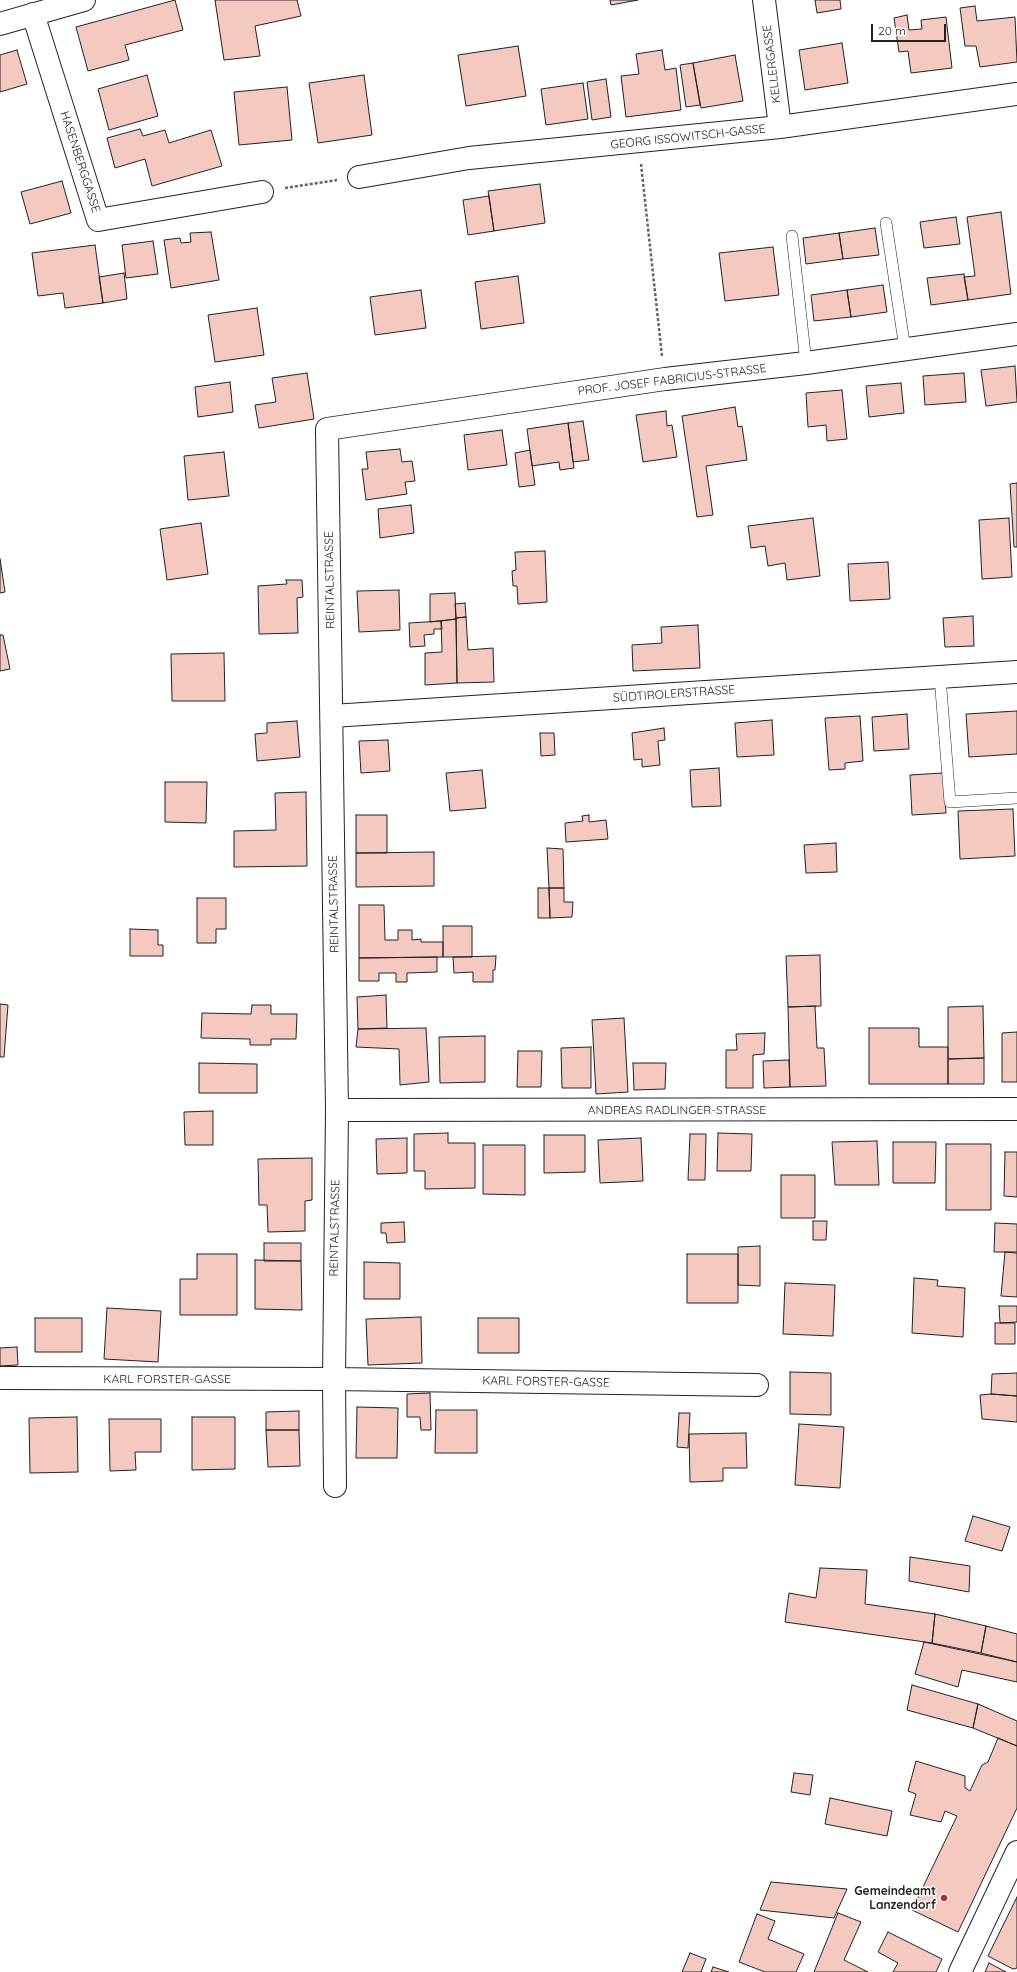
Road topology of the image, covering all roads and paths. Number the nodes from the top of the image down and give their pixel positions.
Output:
1 (84, 0) edge
2 (764, 0) edge
3 (33, 14) junction
4 (0, 24) edge
5 (1017, 94) edge
6 (780, 127) junction
7 (638, 142) junction
8 (359, 177) joint
9 (262, 192) joint
10 (886, 223) dead end
11 (792, 236) dead end
12 (1017, 334) edge
13 (905, 349) junction
14 (806, 362) junction
15 (665, 379) junction
16 (328, 429) joint
17 (1017, 672) edge
18 (940, 677) junction
19 (332, 716) junction
20 (1017, 798) edge
21 (1017, 1109) edge
22 (337, 1110) junction
23 (0, 1378) edge
24 (334, 1379) junction
25 (757, 1385) dead end
26 (336, 1486) dead end
27 (1017, 1852) edge
28 (960, 1972) edge

1 - 3 street
2 - 6 street, KELLERGASSE
3 - 4 street
3 - 9 street, HASENBERGGASSE
5 - 6 street, GEORG ISSOWITSCH-GASSE
6 - 7 street, GEORG ISSOWITSCH-GASSE
7 - 8 street, GEORG ISSOWITSCH-GASSE
7 - 15 path
8 - 9 path
10 - 13 lane
11 - 14 lane
12 - 13 street, PROF. JOSEF FABRICIUS-STRASSE
13 - 14 street, PROF. JOSEF FABRICIUS-STRASSE
14 - 15 street, PROF. JOSEF FABRICIUS-STRASSE
15 - 16 street, PROF. JOSEF FABRICIUS-STRASSE
16 - 19 street, REINTALSTRASSE
17 - 18 street, SÜDTIROLERSTRASSE
18 - 19 street, SÜDTIROLERSTRASSE
18 - 20 lane
19 - 22 street, REINTALSTRASSE
21 - 22 street, ANDREAS RADLINGER-STRASSE
22 - 24 street, REINTALSTRASSE
23 - 24 street, KARL FORSTER-GASSE
24 - 25 street, KARL FORSTER-GASSE
24 - 26 street
27 - 28 street

